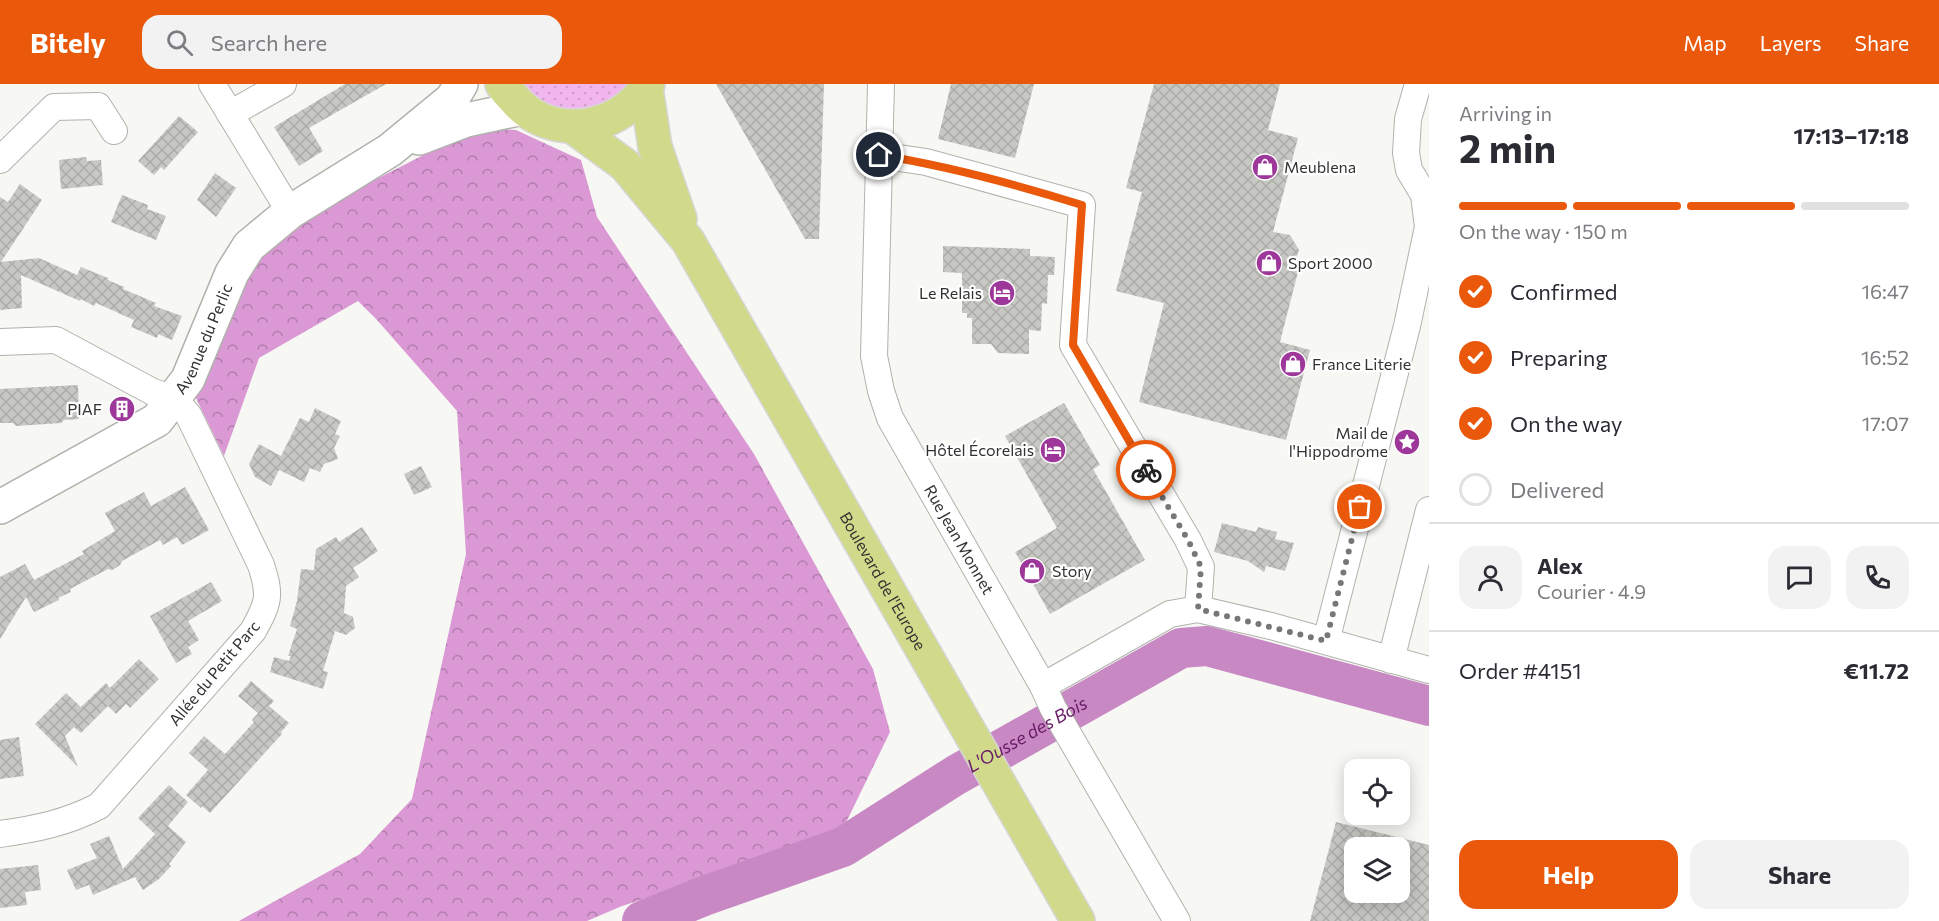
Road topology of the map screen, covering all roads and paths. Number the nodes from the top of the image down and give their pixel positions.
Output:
1 (212, 84) edge
2 (283, 84) edge
3 (461, 84) edge
4 (881, 84) edge
5 (1418, 84) edge
6 (647, 86) edge
7 (513, 96) edge
8 (230, 114) junction
9 (573, 127) junction
10 (114, 130) dead end
11 (390, 150) junction
12 (879, 155) junction
13 (0, 160) edge
14 (290, 212) junction
15 (688, 241) junction
16 (0, 342) edge
17 (175, 399) junction
18 (0, 507) edge
19 (1429, 510) edge
20 (1198, 609) junction
21 (1326, 641) junction
22 (1391, 660) junction
23 (1429, 670) edge
24 (1053, 707) junction
25 (0, 834) edge
26 (1078, 921) edge
27 (1177, 921) edge

1 - 8 street
2 - 8 street
3 - 11 street, Avenue du Perlic
4 - 12 street, Rue Jean Monnet
5 - 21 street
6 - 9 main road
6 - 15 main road, Boulevard de l'Europe
7 - 9 main road
7 - 11 street, Avenue du Perlic
8 - 14 street
9 - 15 main road, Boulevard de l'Europe
10 - 13 street
11 - 14 street, Avenue du Perlic
12 - 20 street
12 - 24 street, Rue Jean Monnet
14 - 17 street, Avenue du Perlic
15 - 26 main road, Boulevard de l'Europe
16 - 17 street
17 - 18 street, Avenue du Perlic
17 - 25 street, Allée du Petit Parc
19 - 22 street
20 - 21 street
20 - 24 street
21 - 22 street
22 - 23 street
24 - 27 street, Rue Jean Monnet

